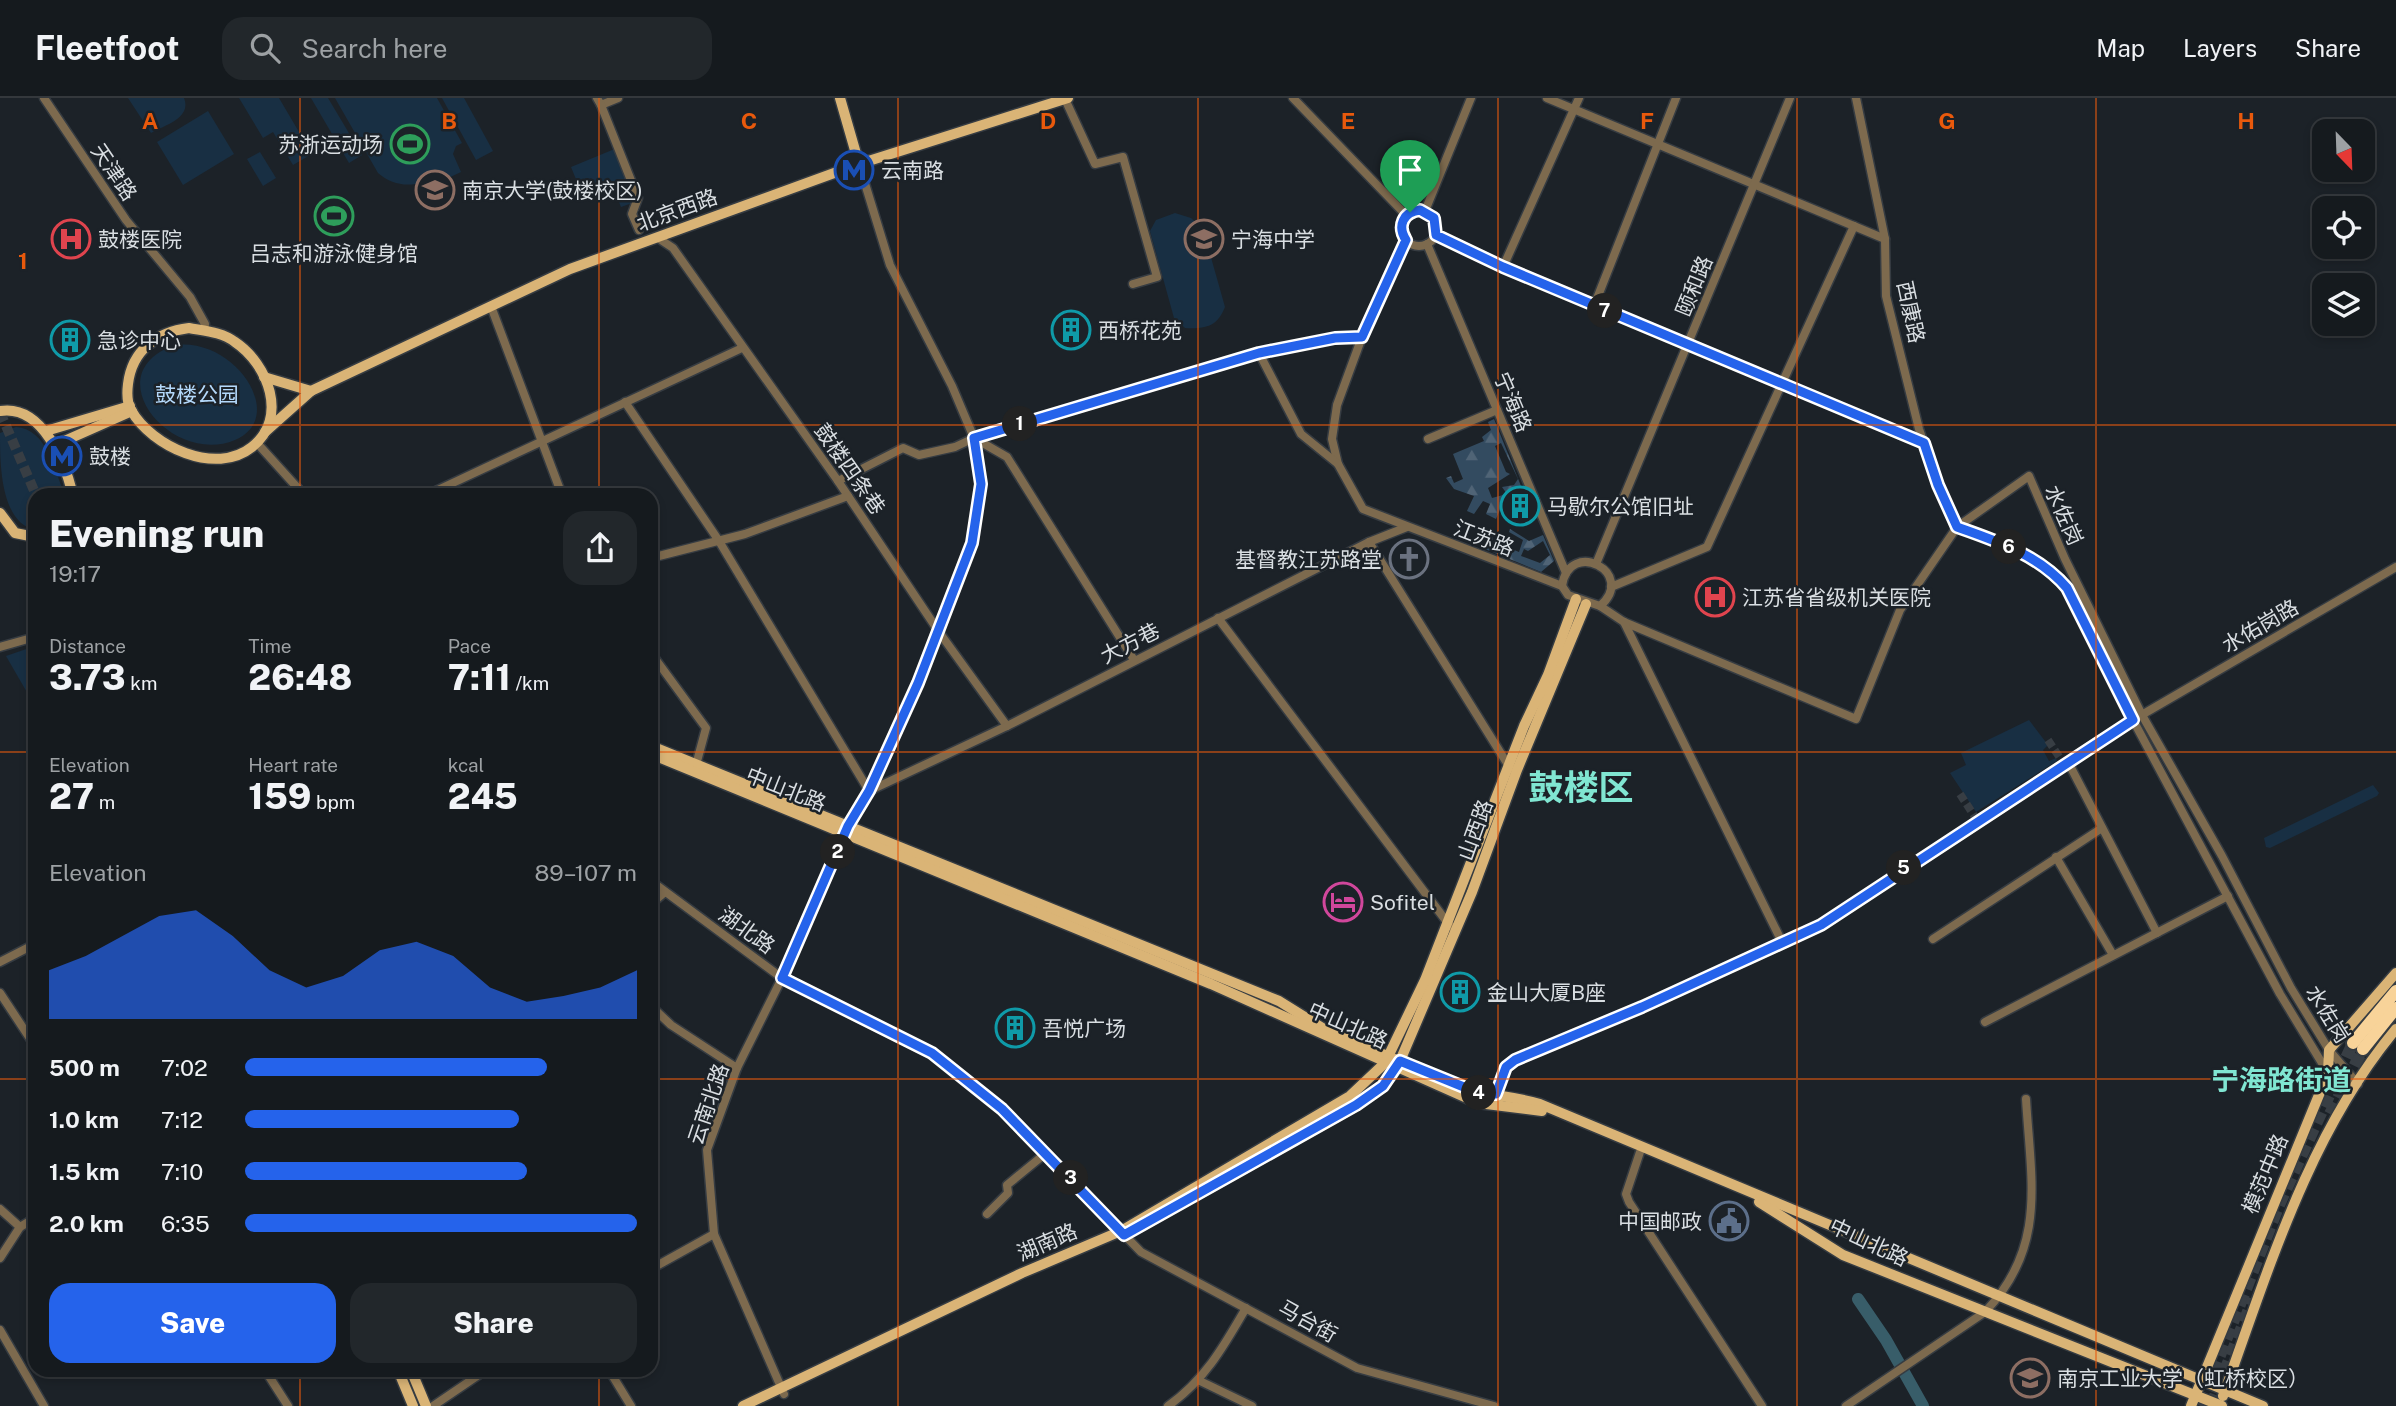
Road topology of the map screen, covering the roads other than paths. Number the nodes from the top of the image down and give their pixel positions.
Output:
1 (44, 98) edge
2 (618, 98) edge
3 (840, 98) edge
4 (1067, 98) edge
5 (1293, 98) edge
6 (1471, 98) edge
7 (1547, 98) edge
8 (1579, 98) edge
9 (1676, 98) edge
10 (1790, 98) edge
11 (1856, 98) edge
12 (599, 101) edge
13 (1576, 109) junction
14 (1659, 142) junction
15 (859, 164) junction
16 (1755, 183) junction
17 (1425, 211) junction
18 (1406, 215) junction
19 (1854, 226) junction
20 (639, 230) dead end
21 (1436, 235) junction
22 (658, 238) junction
23 (1885, 239) junction
24 (1406, 240) junction
25 (1427, 244) junction
26 (1503, 267) junction
27 (1133, 284) dead end
28 (1594, 306) junction
29 (492, 309) junction
30 (204, 330) junction
31 (1362, 337) junction
32 (1689, 345) junction
33 (742, 348) junction
34 (1259, 353) junction
35 (264, 377) junction
36 (1783, 384) junction
37 (311, 391) junction
38 (0, 402) edge
39 (625, 402) junction
40 (131, 408) junction
41 (1497, 410) junction
42 (0, 411) edge
43 (14, 411) junction
44 (46, 431) junction
45 (265, 432) junction
46 (974, 438) junction
47 (1427, 439) dead end
48 (540, 442) junction
49 (257, 443) junction
50 (1924, 443) junction
51 (53, 446) junction
52 (1338, 464) junction
53 (838, 481) junction
54 (70, 488) edge
55 (298, 488) edge
56 (441, 488) edge
57 (559, 488) edge
58 (848, 496) junction
59 (0, 513) edge
60 (1407, 527) junction
61 (1957, 527) junction
62 (28, 536) edge
63 (719, 541) junction
64 (1369, 542) junction
65 (658, 556) edge
66 (1596, 564) junction
67 (2396, 567) edge
68 (1566, 573) junction
69 (1562, 586) junction
70 (1611, 587) junction
71 (1576, 599) junction
72 (1586, 604) junction
73 (1600, 606) junction
74 (1218, 618) junction
75 (1624, 622) junction
76 (939, 632) junction
77 (28, 639) edge
78 (0, 648) edge
79 (1134, 660) junction
80 (658, 663) edge
81 (2142, 715) junction
82 (2133, 720) junction
83 (1007, 726) junction
84 (658, 749) edge
85 (658, 757) edge
86 (2068, 762) junction
87 (696, 765) junction
88 (1513, 769) junction
89 (869, 791) junction
90 (2102, 828) junction
91 (847, 830) junction
92 (2056, 857) junction
93 (658, 886) edge
94 (665, 892) junction
95 (2228, 896) junction
96 (658, 898) edge
97 (1451, 928) junction
98 (2157, 933) junction
99 (1933, 939) dead end
100 (1782, 942) junction
101 (28, 947) edge
102 (2113, 955) junction
103 (0, 961) edge
104 (2396, 973) edge
105 (782, 978) junction
106 (2396, 991) edge
107 (0, 993) edge
108 (2396, 1008) edge
109 (658, 1013) edge
110 (1985, 1022) dead end
111 (2396, 1030) edge
112 (28, 1035) edge
113 (2329, 1050) junction
114 (1387, 1060) junction
115 (1399, 1065) junction
116 (737, 1068) junction
117 (2328, 1073) junction
118 (2358, 1084) junction
119 (1496, 1094) junction
120 (2026, 1099) dead end
121 (1640, 1152) junction
122 (1046, 1153) junction
123 (0, 1209) edge
124 (987, 1214) dead end
125 (28, 1222) edge
126 (20, 1227) junction
127 (1123, 1233) junction
128 (715, 1234) junction
129 (0, 1258) edge
130 (658, 1265) edge
131 (2002, 1294) junction
132 (1246, 1308) junction
133 (1985, 1312) junction
134 (0, 1330) edge
135 (269, 1377) edge
136 (401, 1377) edge
137 (414, 1377) edge
138 (476, 1377) edge
139 (613, 1377) edge
140 (2202, 1380) junction
141 (1200, 1381) junction
142 (2225, 1390) junction
143 (782, 1391) junction
144 (2196, 1395) junction
145 (44, 1406) edge
146 (288, 1406) edge
147 (413, 1406) edge
148 (426, 1406) edge
149 (433, 1406) edge
150 (631, 1406) edge
151 (743, 1406) edge
152 (758, 1406) edge
153 (1168, 1406) edge
154 (1252, 1406) edge
155 (1494, 1406) edge
156 (1762, 1406) edge
157 (1846, 1406) edge
158 (2191, 1406) edge
159 (2220, 1406) edge
160 (2263, 1406) edge

1 - 30 street, 天津路
2 - 12 street
3 - 15 main road
4 - 15 main road, 北京西路
4 - 27 street
5 - 18 street
6 - 17 street
7 - 13 street
8 - 13 street
9 - 14 street
10 - 16 street, 颐和路
11 - 23 street, 西康路
12 - 20 street
13 - 14 street
13 - 26 street
14 - 16 street
14 - 28 street
15 - 22 main road, 北京西路
15 - 46 street
16 - 19 street
16 - 32 street, 颐和路
17 - 18 street
17 - 21 street
18 - 24 street
19 - 23 street
19 - 36 street
21 - 25 street
21 - 26 street
22 - 29 main road, 北京西路
22 - 33 street, 鼓楼四条巷
23 - 50 street, 西康路
24 - 25 street
24 - 31 street, 江苏路
25 - 41 street, 宁海路
26 - 28 street
28 - 32 street
29 - 37 main road, 北京西路
29 - 48 street
30 - 35 main road
30 - 40 main road
31 - 34 street
31 - 52 street, 江苏路
32 - 36 street
32 - 66 street, 颐和路
33 - 39 street
33 - 53 street, 鼓楼四条巷
34 - 46 street
34 - 52 street
35 - 37 main road
35 - 45 main road
36 - 50 street
36 - 70 street
37 - 45 main road, 北京西路
38 - 43 main road
39 - 48 street
39 - 63 street
40 - 44 main road
40 - 49 main road
40 - 51 main road
41 - 47 street
41 - 68 street, 宁海路
42 - 43 main road
43 - 44 main road
44 - 51 main road
45 - 49 main road
46 - 53 street
46 - 76 street
46 - 79 street
48 - 56 street
48 - 57 street
49 - 55 street
50 - 61 street, 西康路
51 - 54 main road
52 - 60 street, 江苏路
53 - 58 street, 鼓楼四条巷
58 - 63 street
58 - 76 street, 鼓楼四条巷
59 - 62 main road
60 - 64 street, 大方巷
60 - 69 street, 江苏路
61 - 75 street, 江苏路
61 - 81 street, 水佐岗
61 - 82 street, 水佐岗
63 - 65 street
63 - 89 street
64 - 74 street, 大方巷
64 - 88 street
66 - 68 street
66 - 70 street
67 - 81 street, 水佑岗路
68 - 69 street
69 - 71 street, 江苏路
70 - 73 street
71 - 72 street, 江苏路
71 - 88 main road, 山西路
72 - 73 street, 江苏路
72 - 88 main road, 山西路
73 - 75 street, 江苏路
74 - 79 street, 大方巷
74 - 97 street
75 - 100 street
76 - 83 street, 鼓楼四条巷
76 - 89 street
77 - 78 street
79 - 83 street, 大方巷
80 - 87 street
81 - 82 street, 水佑岗路
81 - 113 street, 水佐岗
82 - 86 street, 水佑岗路
82 - 95 street, 水佐岗
83 - 89 street, 大方巷
84 - 87 main road, 中山北路
85 - 91 main road, 中山北路
86 - 90 street
86 - 100 street, 水佑岗路
87 - 91 main road, 中山北路
88 - 97 main road, 山西路
89 - 91 street
90 - 92 street
90 - 98 street
91 - 105 street, 云南北路
91 - 114 main road, 中山北路
92 - 99 street
92 - 102 street
93 - 94 street, 湖北路
94 - 96 street
94 - 105 street, 湖北路
95 - 98 street
95 - 117 street, 水佐岗
97 - 114 main road, 山西路
97 - 115 main road, 山西路
98 - 102 street
100 - 119 street, 水佑岗路
101 - 103 street
102 - 110 street
104 - 113 main road
105 - 116 street, 云南北路
105 - 122 street, 湖北路
106 - 108 highway
107 - 112 street
109 - 116 street
111 - 118 main road, 模范中路
113 - 117 main road, 模范中路
113 - 118 street, 水佐岗
114 - 115 main road, 中山北路
114 - 127 main road, 湖南路
115 - 119 main road, 中山北路
115 - 121 main road, 中山北路
115 - 127 main road, 湖南路
116 - 128 street, 云南北路
117 - 118 street, 水佐岗
117 - 140 main road, 模范中路
118 - 142 main road, 模范中路
119 - 131 main road, 中山北路
120 - 131 street
121 - 133 main road, 中山北路
121 - 156 street
122 - 124 street
122 - 127 street, 湖北路
123 - 126 street
125 - 126 street
126 - 129 street
127 - 132 street, 马台街
127 - 143 main road, 湖南路
128 - 130 street
128 - 143 street, 云南北路
131 - 133 street
131 - 140 main road, 中山北路
132 - 141 street
132 - 155 street, 马台街
133 - 144 main road, 中山北路
133 - 157 street
134 - 145 street
135 - 146 street
136 - 147 main road
137 - 148 main road
138 - 149 street
139 - 150 street
140 - 142 main road, 中山北路
140 - 144 main road, 模范中路
141 - 153 street
141 - 154 street
142 - 159 main road, 模范中路
142 - 160 main road, 中山北路
143 - 151 main road, 湖南路
143 - 152 main road, 湖南路
144 - 158 main road, 模范中路
144 - 159 main road, 中山北路

